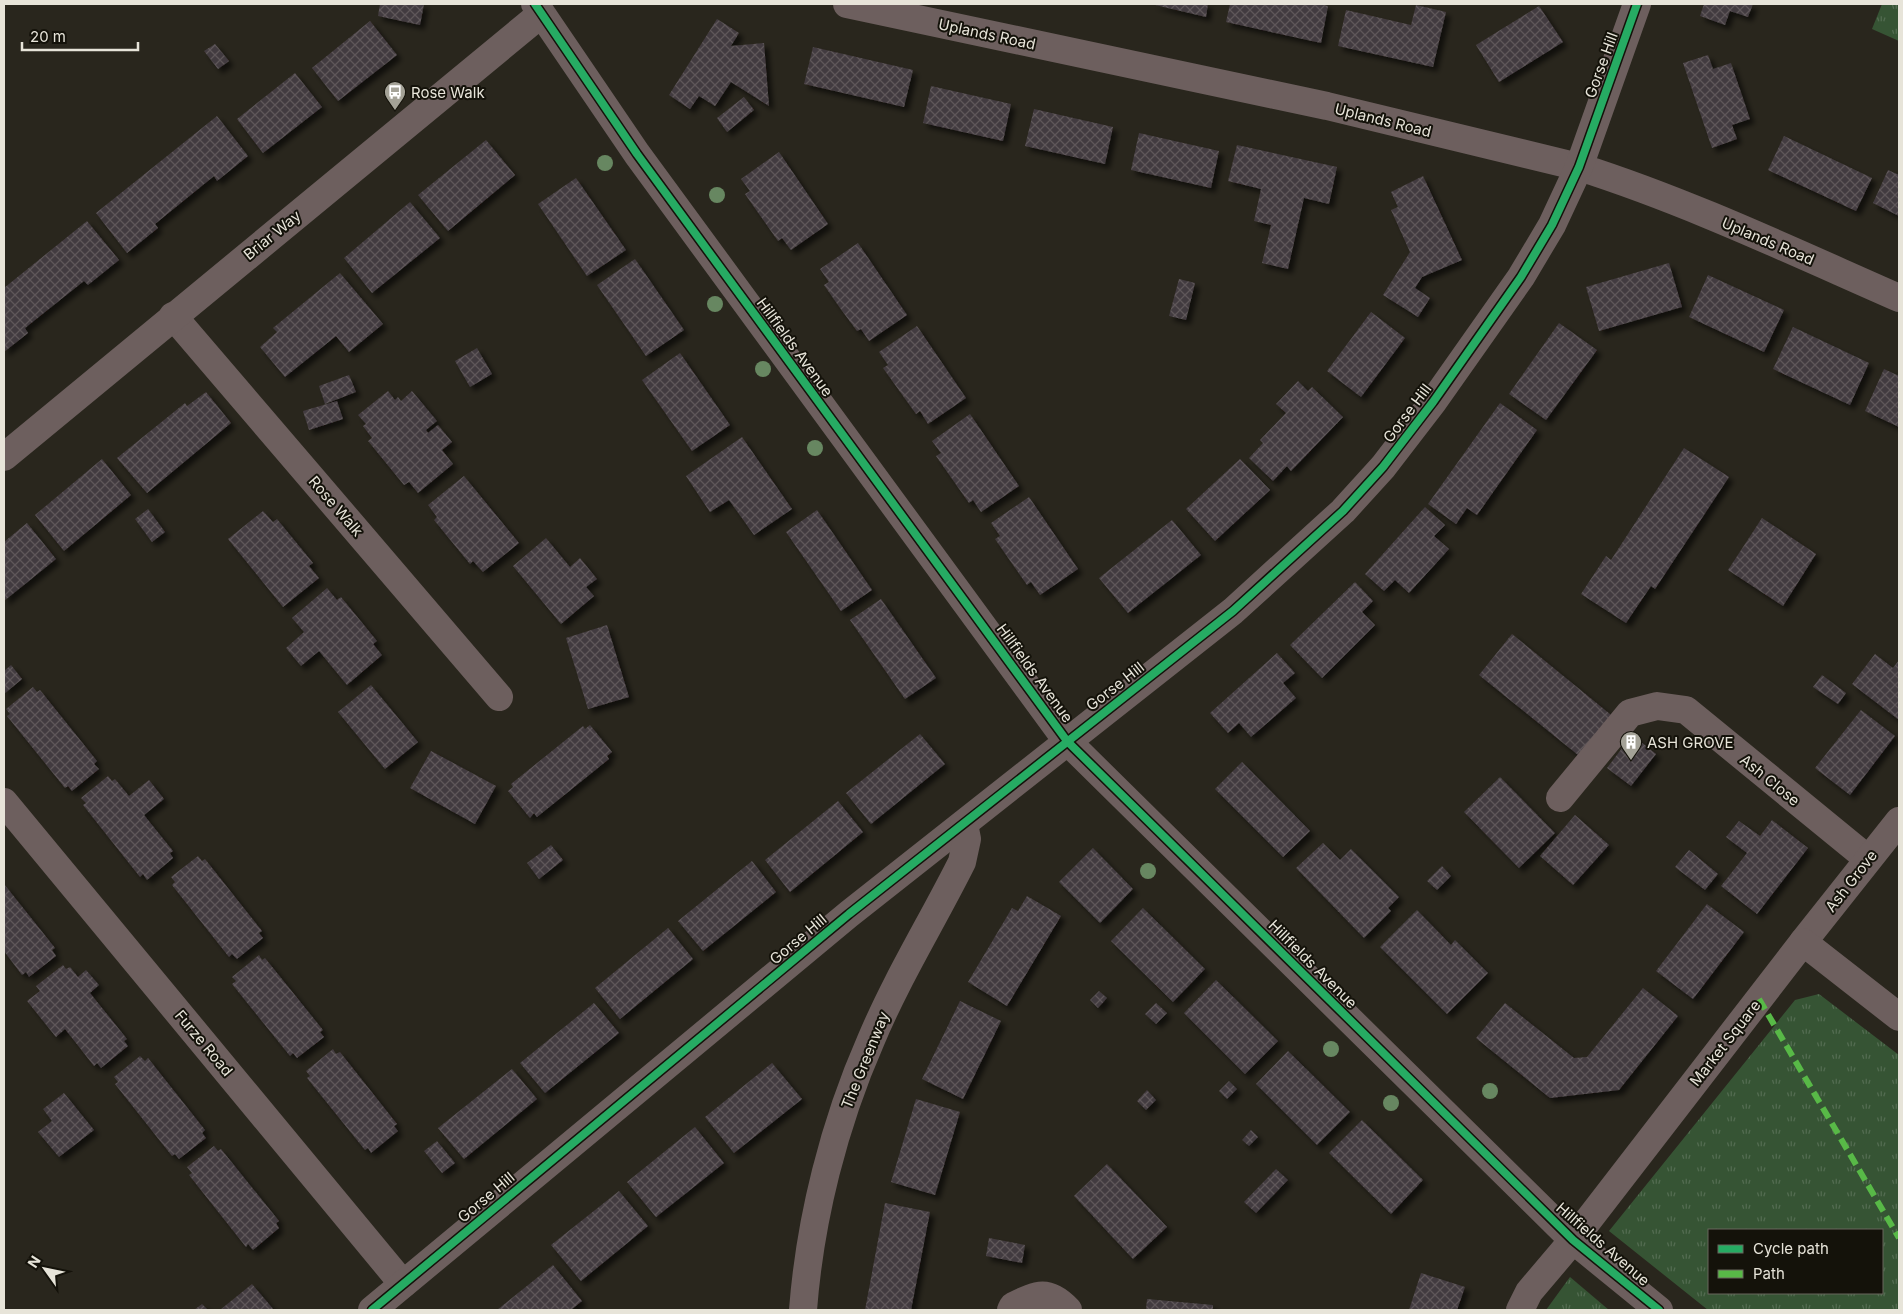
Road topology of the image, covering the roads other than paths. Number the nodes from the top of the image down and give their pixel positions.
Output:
1 (847, 4) edge
2 (1637, 4) edge
3 (538, 9) edge
4 (1579, 167) junction
5 (1899, 298) edge
6 (173, 316) junction
7 (4, 457) edge
8 (499, 697) dead end
9 (1067, 741) junction
10 (1560, 798) dead end
11 (4, 802) edge
12 (1899, 820) edge
13 (964, 824) junction
14 (1868, 859) junction
15 (1803, 942) junction
16 (1899, 1017) edge
17 (1573, 1240) junction
18 (403, 1284) junction
19 (372, 1310) edge
20 (803, 1310) edge
21 (1012, 1310) edge
22 (1068, 1310) edge
23 (1520, 1310) edge
24 (1659, 1310) edge

1 - 4 street, Uplands Road
2 - 4 street, Gorse Hill
3 - 6 street, Briar Way
3 - 9 street, Hillfields Avenue
4 - 5 street, Uplands Road
4 - 9 street, Gorse Hill
6 - 7 street, Briar Way
6 - 8 street, Rose Walk
9 - 13 street, Gorse Hill
9 - 17 street, Hillfields Avenue
10 - 14 street, Ash Close
11 - 18 street, Furze Road
12 - 14 street, Ash Grove
13 - 18 street, Gorse Hill
13 - 20 street, The Greenway
14 - 15 street, Ash Grove
15 - 16 street
15 - 17 street, Market Square
17 - 23 street, Market Square
17 - 24 street, Hillfields Avenue
18 - 19 street, Gorse Hill
21 - 22 street

